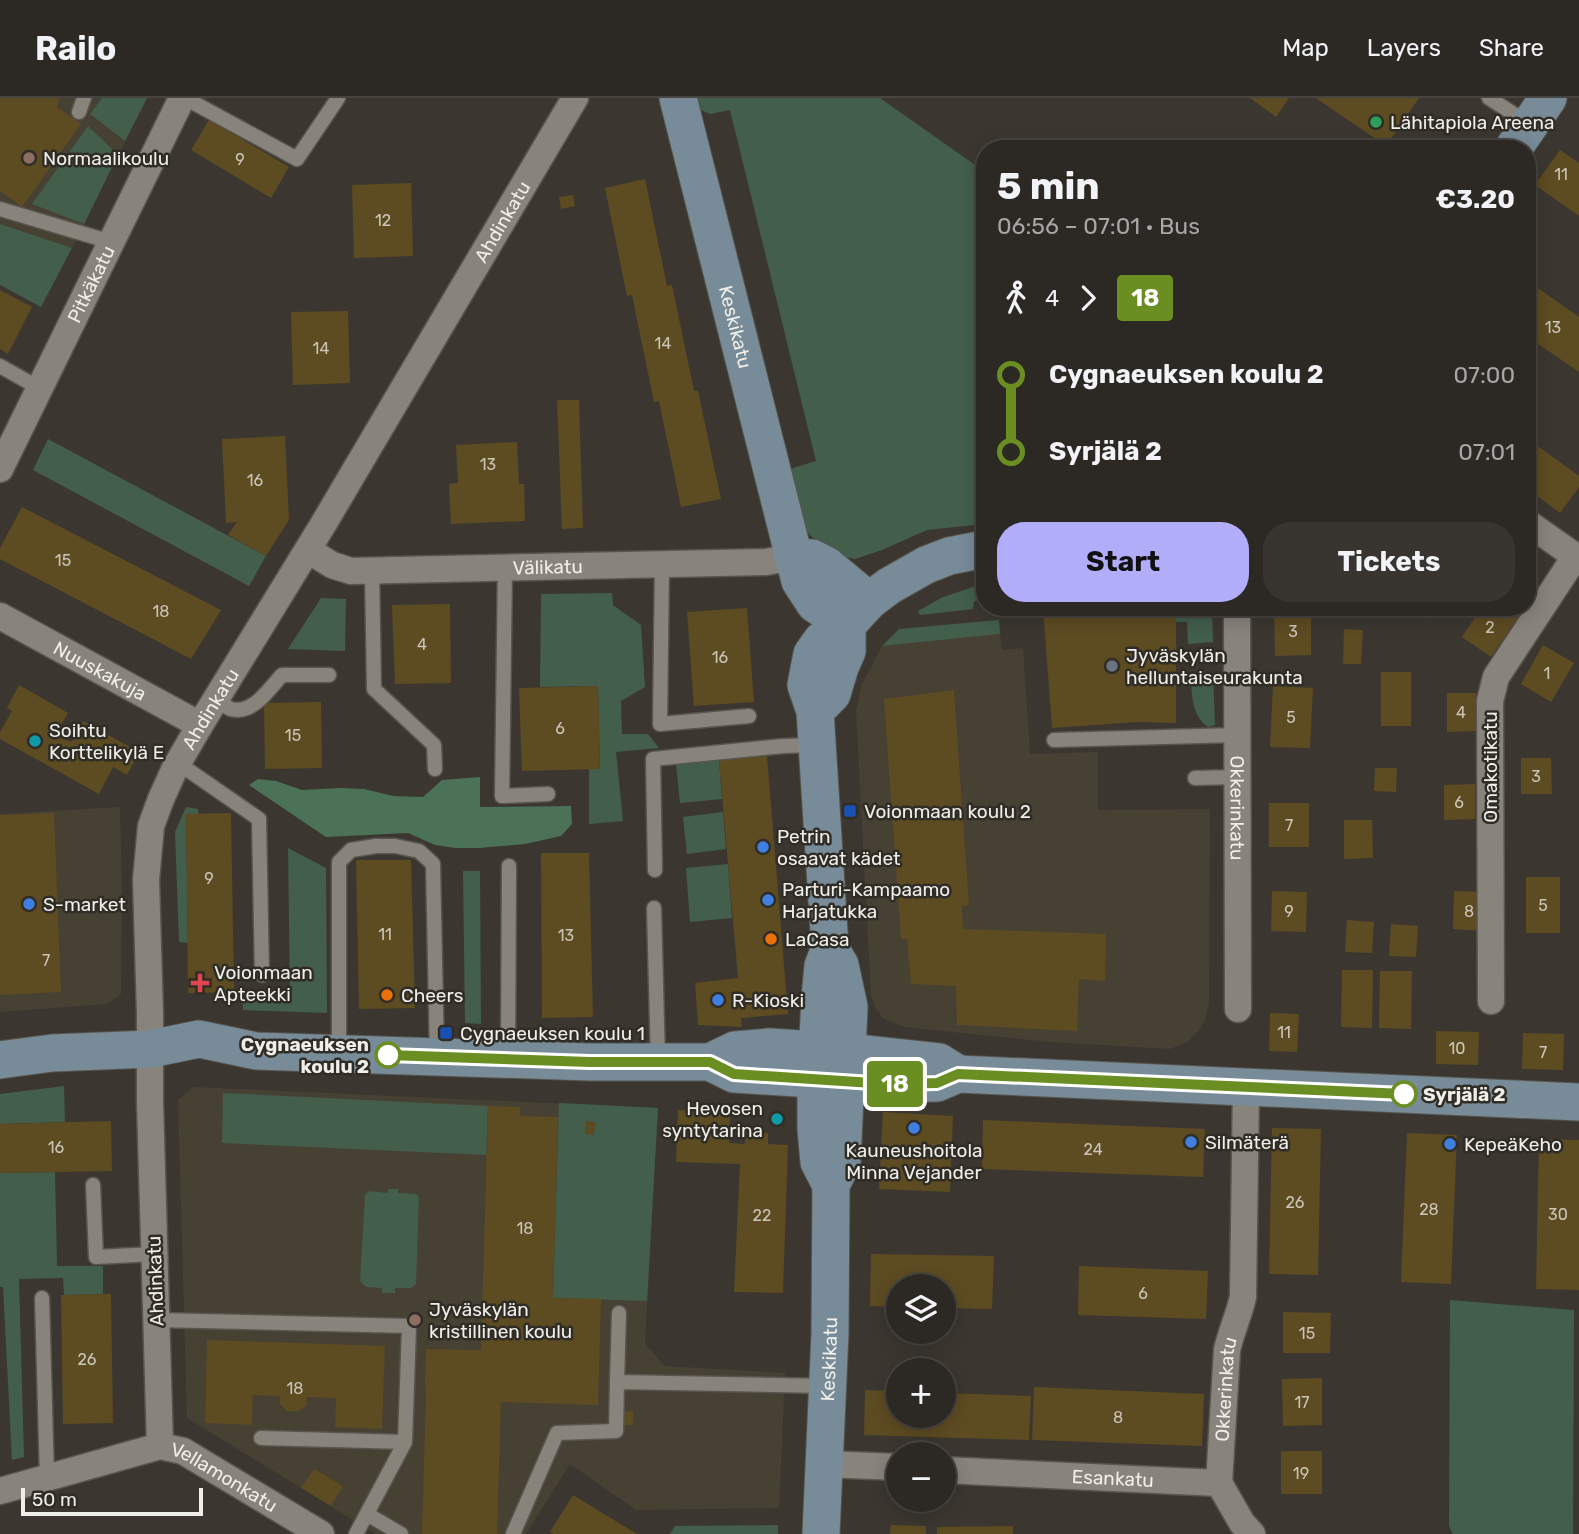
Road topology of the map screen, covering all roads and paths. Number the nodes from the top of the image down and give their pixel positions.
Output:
1 (338, 98) edge
2 (575, 98) edge
3 (678, 98) edge
4 (1489, 98) edge
5 (189, 101) edge
6 (1530, 124) edge
7 (0, 209) edge
8 (111, 242) junction
9 (0, 366) edge
10 (39, 388) junction
11 (0, 469) edge
12 (1536, 529) edge
13 (308, 550) junction
14 (976, 551) edge
15 (793, 557) junction
16 (1577, 558) edge
17 (662, 564) junction
18 (505, 567) junction
19 (372, 570) junction
20 (858, 613) junction
21 (0, 616) edge
22 (1237, 616) edge
23 (329, 675) dead end
24 (216, 700) junction
25 (749, 716) dead end
26 (200, 725) junction
27 (816, 728) junction
28 (1237, 735) junction
29 (1054, 740) dead end
30 (178, 763) junction
31 (435, 769) dead end
32 (1237, 777) junction
33 (1195, 778) dead end
34 (548, 794) dead end
35 (509, 866) dead end
36 (655, 870) dead end
37 (654, 908) dead end
38 (262, 975) dead end
39 (1491, 1001) dead end
40 (1238, 1009) dead end
41 (150, 1049) junction
42 (339, 1054) junction
43 (437, 1057) junction
44 (508, 1059) junction
45 (0, 1060) edge
46 (658, 1062) junction
47 (832, 1066) junction
48 (1246, 1087) junction
49 (1579, 1102) edge
50 (93, 1185) dead end
51 (154, 1254) junction
52 (41, 1298) dead end
53 (619, 1313) dead end
54 (156, 1320) junction
55 (617, 1382) junction
56 (828, 1386) junction
57 (261, 1438) dead end
58 (405, 1443) junction
59 (160, 1446) junction
60 (824, 1464) junction
61 (886, 1467) edge
62 (956, 1471) edge
63 (47, 1478) junction
64 (1219, 1483) junction
65 (0, 1490) edge
66 (367, 1514) junction
67 (321, 1534) edge
68 (356, 1534) edge
69 (401, 1534) edge
70 (513, 1534) edge
71 (821, 1534) edge
72 (1252, 1534) edge

1 - 5 lane
2 - 13 street, Ahdinkatu
3 - 15 street, Keskikatu
4 - 6 lane
5 - 8 street, Pitkäkatu
7 - 8 lane
8 - 10 street, Pitkäkatu
9 - 10 lane
10 - 11 street, Pitkäkatu
12 - 16 street
13 - 19 street, Välikatu
13 - 24 street, Ahdinkatu
14 - 20 street, Keskikatu
15 - 17 street, Välikatu
15 - 20 street
16 - 39 street, Omakotikatu
17 - 18 street, Välikatu
17 - 25 lane
18 - 19 street, Välikatu
18 - 34 lane
19 - 31 lane
20 - 27 street, Keskikatu
21 - 26 street, Nuuskakuja
22 - 28 street, Okkerinkatu
23 - 24 lane
24 - 26 street, Ahdinkatu
26 - 30 street, Ahdinkatu
27 - 36 lane
27 - 47 street, Keskikatu
28 - 29 lane
28 - 32 street, Okkerinkatu
30 - 38 lane
30 - 41 street, Ahdinkatu
32 - 33 lane
32 - 40 street, Okkerinkatu
35 - 44 lane
37 - 46 lane
41 - 42 street
41 - 45 street
41 - 51 street, Ahdinkatu
42 - 43 street
42 - 43 lane
43 - 44 street
44 - 46 street
46 - 47 street
47 - 48 street
47 - 56 street, Keskikatu
48 - 49 street
48 - 64 street, Okkerinkatu
50 - 51 lane
51 - 54 street, Ahdinkatu
52 - 63 lane
53 - 55 lane
54 - 58 lane
54 - 59 street, Ahdinkatu
55 - 56 lane
55 - 70 lane
56 - 60 street, Keskikatu
57 - 58 lane
58 - 66 lane
59 - 63 street
59 - 67 street, Vellamonkatu
60 - 61 street
60 - 71 street, Keskikatu
62 - 64 street, Esankatu
63 - 65 street
64 - 72 street
66 - 68 lane
66 - 69 lane

